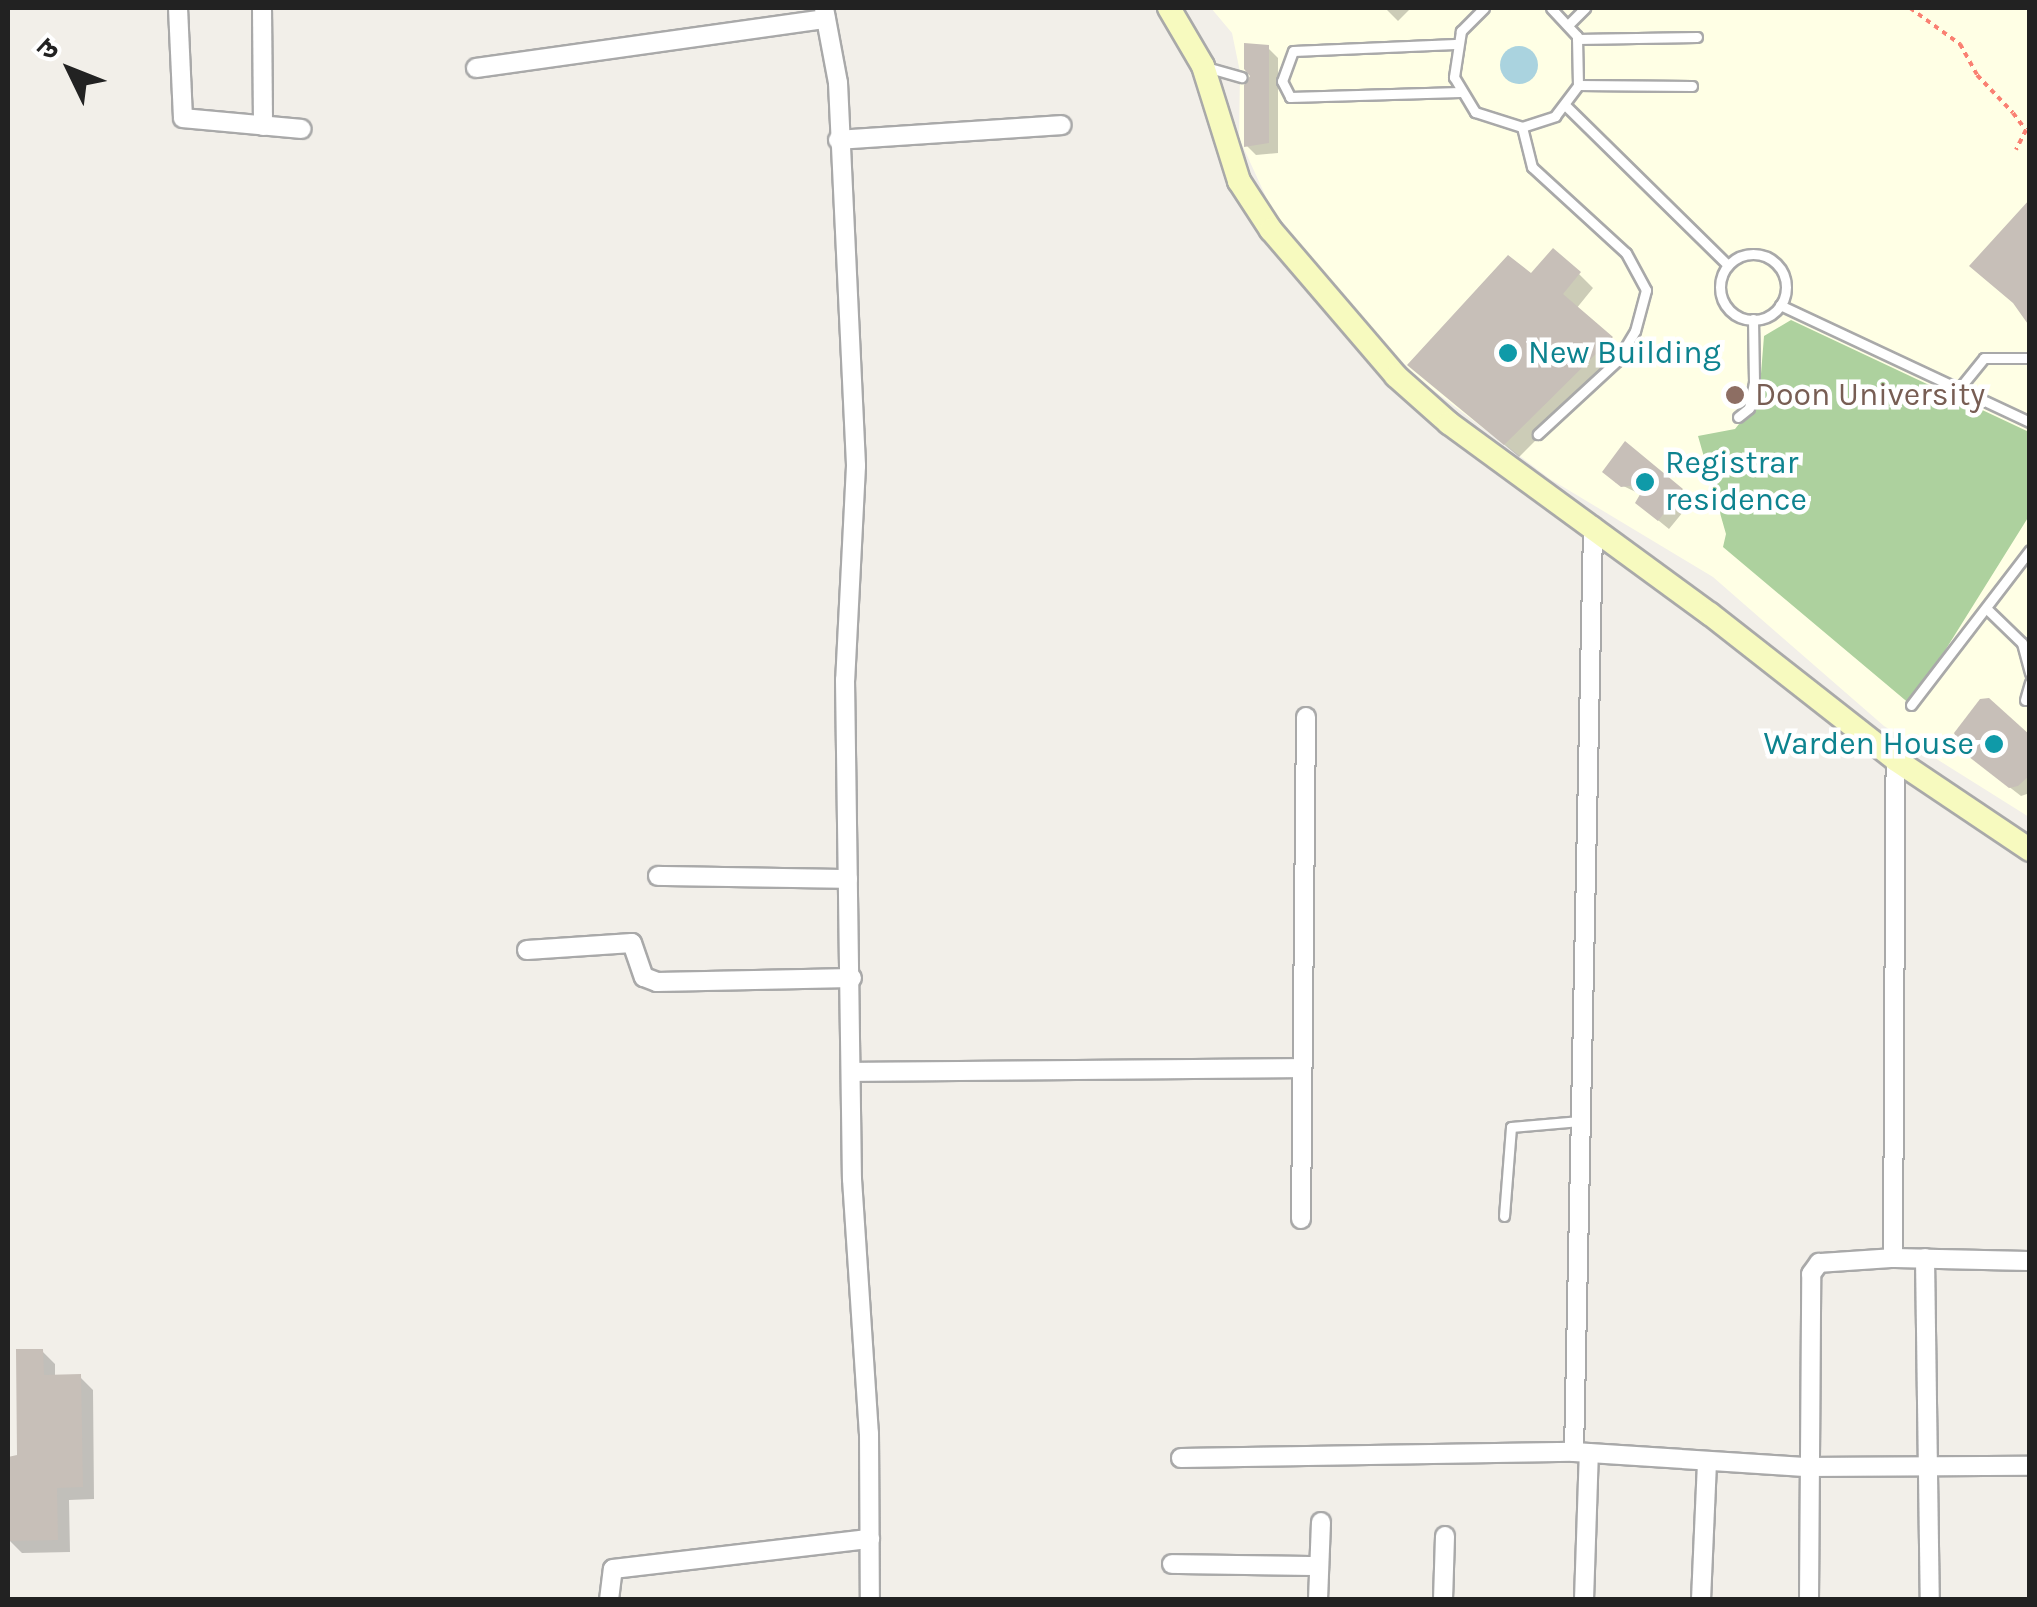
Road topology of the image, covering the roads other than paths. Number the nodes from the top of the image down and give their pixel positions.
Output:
1 (178, 8) edge
2 (262, 8) edge
3 (1169, 8) edge
4 (1484, 8) edge
5 (1551, 8) edge
6 (1585, 8) edge
7 (825, 13) edge
8 (1569, 24) junction
9 (1697, 36) dead end
10 (1578, 39) junction
11 (1455, 44) junction
12 (1203, 66) junction
13 (476, 68) dead end
14 (1242, 77) dead end
15 (1270, 80) dead end
16 (1282, 81) junction
17 (1578, 86) junction
18 (1692, 86) dead end
19 (1460, 92) junction
20 (1566, 106) junction
21 (263, 126) junction
22 (1061, 126) dead end
23 (1522, 127) junction
24 (301, 128) dead end
25 (838, 140) junction
26 (1728, 266) junction
27 (1780, 305) junction
28 (1753, 319) junction
29 (2030, 358) edge
30 (1958, 390) junction
31 (1738, 417) dead end
32 (2030, 422) edge
33 (1538, 434) dead end
34 (1593, 526) junction
35 (2030, 550) edge
36 (1988, 610) junction
37 (2030, 673) edge
38 (2030, 683) edge
39 (2026, 700) dead end
40 (1911, 705) dead end
41 (1306, 718) dead end
42 (1896, 760) junction
43 (2030, 850) edge
44 (658, 876) dead end
45 (848, 879) junction
46 (527, 950) dead end
47 (852, 978) junction
48 (1301, 1068) junction
49 (851, 1072) junction
50 (1580, 1122) junction
51 (1504, 1216) dead end
52 (1302, 1219) dead end
53 (1893, 1258) junction
54 (1925, 1258) junction
55 (2030, 1260) edge
56 (1582, 1453) junction
57 (1182, 1458) dead end
58 (1707, 1462) junction
59 (2030, 1466) edge
60 (1805, 1467) junction
61 (1928, 1468) junction
62 (1321, 1522) dead end
63 (1444, 1536) dead end
64 (870, 1539) junction
65 (1172, 1564) dead end
66 (1320, 1566) junction
67 (609, 1600) edge
68 (870, 1600) edge
69 (1318, 1600) edge
70 (1443, 1600) edge
71 (1584, 1600) edge
72 (1701, 1600) edge
73 (1809, 1600) edge
74 (1930, 1600) edge

1 - 21 street
2 - 21 street
3 - 12 main road
4 - 11 lane
5 - 8 lane
6 - 8 lane
7 - 13 street
7 - 25 street
8 - 10 lane
9 - 10 lane
10 - 17 lane
11 - 16 lane
11 - 19 lane
12 - 14 lane
12 - 34 main road
15 - 16 lane
16 - 19 lane
17 - 18 lane
17 - 20 lane
19 - 23 lane
20 - 23 lane
20 - 26 lane
21 - 24 street
22 - 25 street
23 - 33 lane
25 - 45 street
26 - 27 lane
26 - 28 lane
27 - 28 lane
27 - 30 lane
28 - 31 lane
29 - 30 lane
30 - 32 lane
34 - 42 main road
34 - 50 street
35 - 36 lane
36 - 37 lane
36 - 40 lane
38 - 39 lane
41 - 48 street
42 - 43 main road
42 - 53 street
44 - 45 street
45 - 47 street
46 - 47 street
47 - 49 street
48 - 49 street
48 - 52 street
49 - 64 street
50 - 51 lane
50 - 56 street
53 - 54 street
53 - 60 street
54 - 55 street
54 - 61 street
56 - 57 street
56 - 58 street
56 - 71 street
58 - 60 street
58 - 72 street
59 - 61 street
60 - 61 street
60 - 73 street
61 - 74 street
62 - 66 street
63 - 70 street
64 - 67 street
64 - 68 street
65 - 66 street
66 - 69 street

